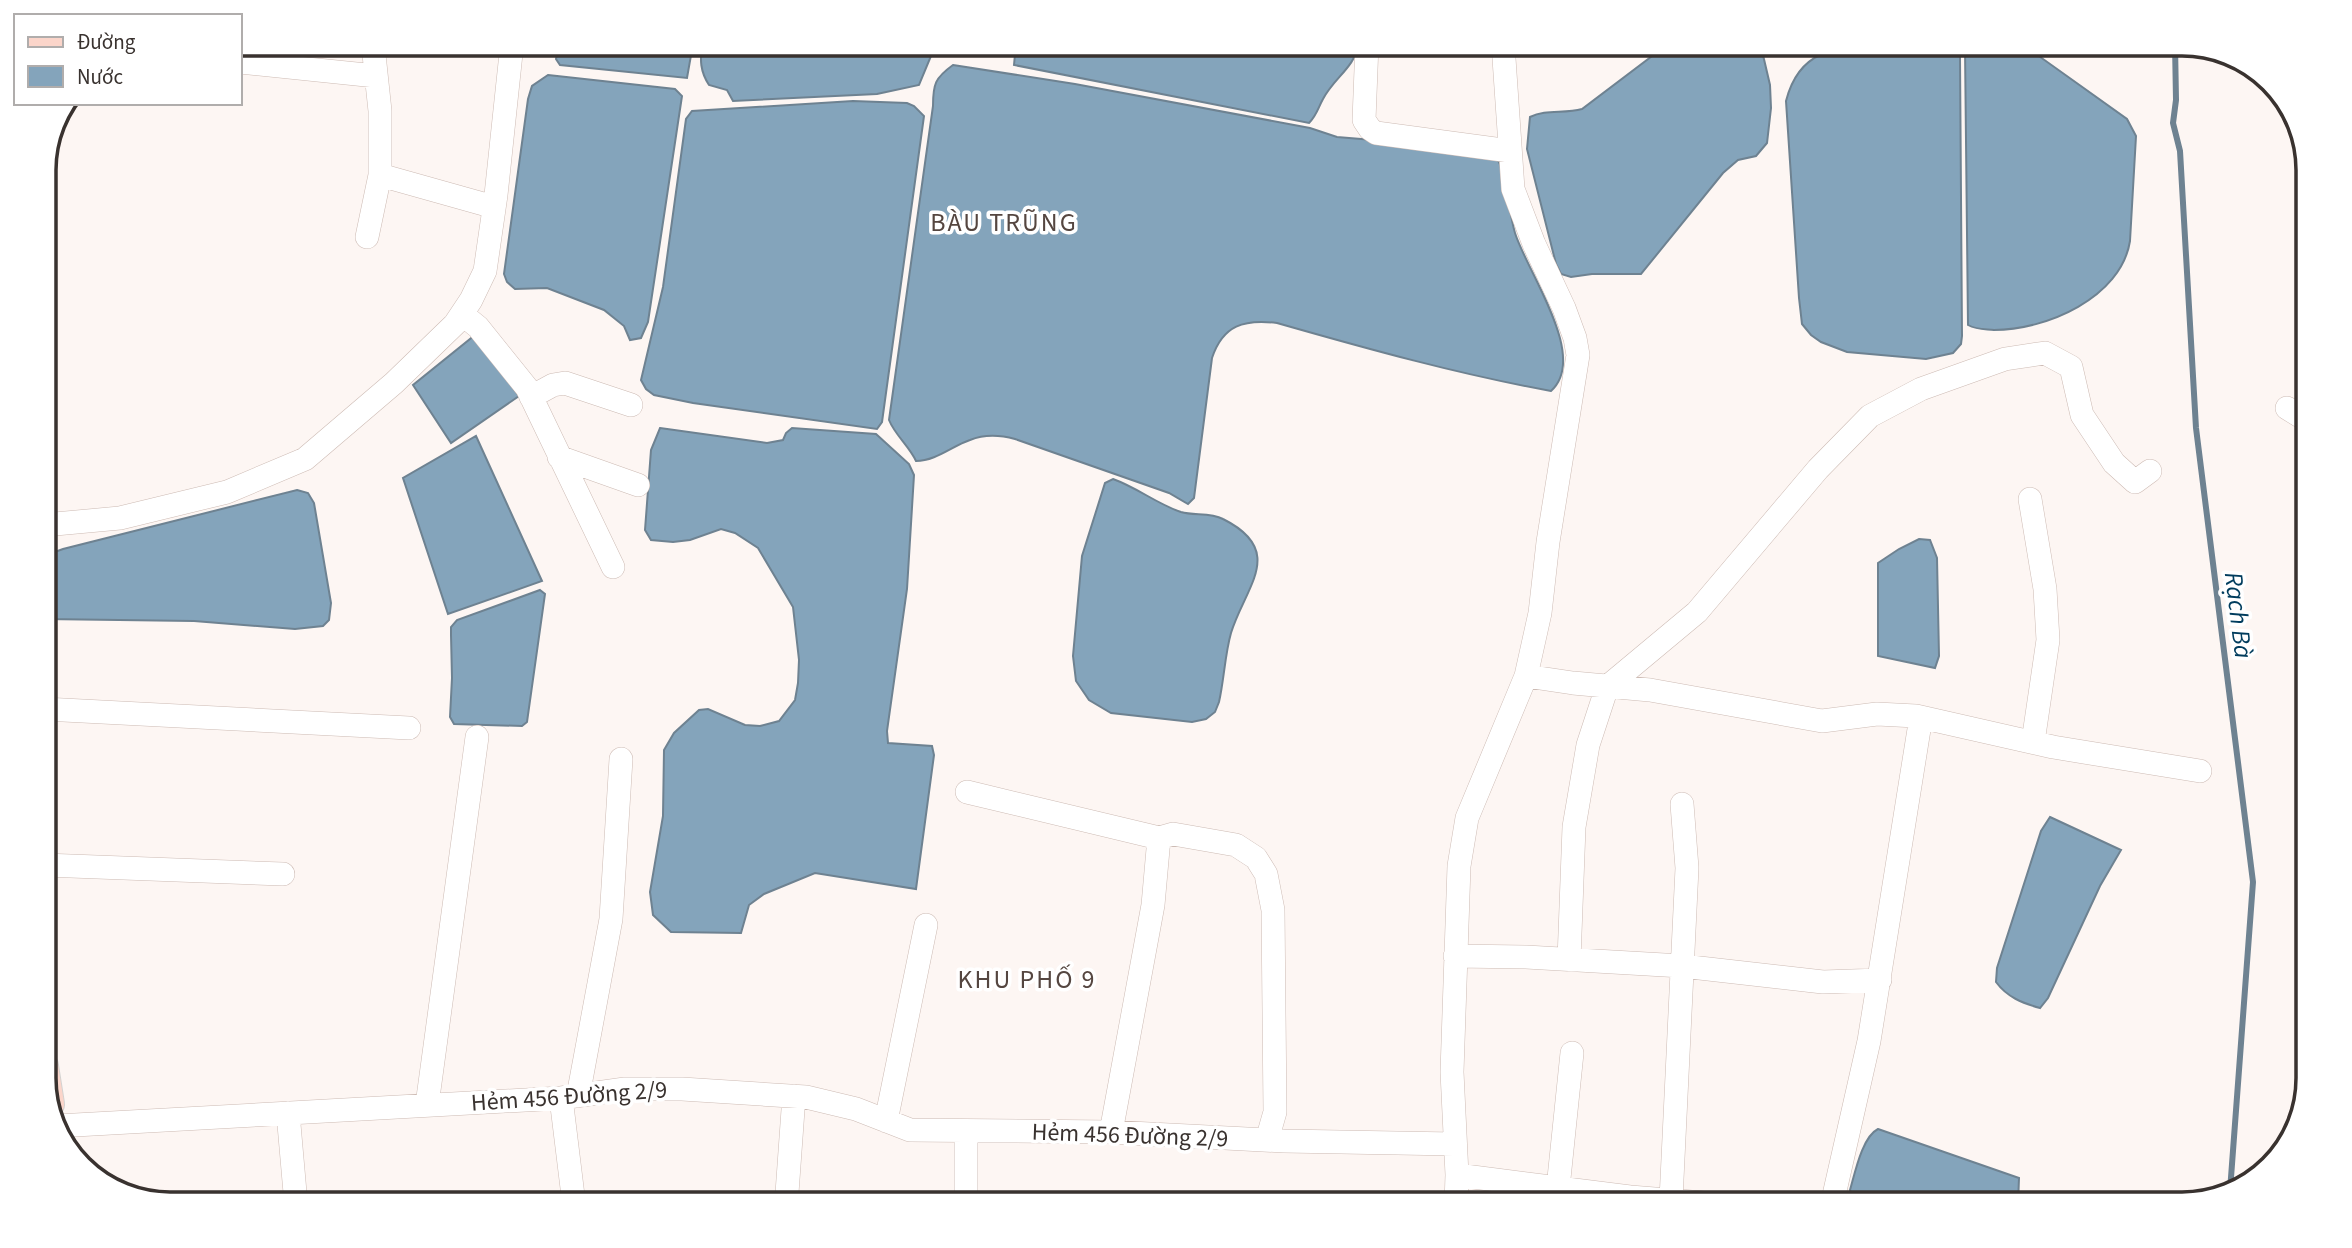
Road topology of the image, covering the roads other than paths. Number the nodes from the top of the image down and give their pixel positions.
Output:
1 (374, 56) edge
2 (511, 56) edge
3 (1367, 56) edge
4 (1504, 56) edge
5 (242, 62) edge
6 (376, 76) junction
7 (1510, 151) junction
8 (380, 175) junction
9 (494, 207) junction
10 (368, 237) dead end
11 (462, 314) junction
12 (531, 397) junction
13 (631, 405) dead end
14 (2287, 408) dead end
15 (2296, 414) edge
16 (559, 457) junction
17 (2150, 471) dead end
18 (638, 485) dead end
19 (2030, 499) dead end
20 (56, 524) edge
21 (613, 566) dead end
22 (1527, 676) junction
23 (1607, 687) junction
24 (56, 710) edge
25 (1921, 717) junction
26 (409, 728) dead end
27 (477, 737) dead end
28 (2034, 743) junction
29 (621, 759) dead end
30 (2200, 771) dead end
31 (967, 792) dead end
32 (1682, 804) dead end
33 (1159, 838) junction
34 (56, 865) edge
35 (283, 874) dead end
36 (926, 925) dead end
37 (1454, 956) junction
38 (1569, 960) junction
39 (1682, 966) junction
40 (1880, 980) junction
41 (1572, 1053) dead end
42 (794, 1096) junction
43 (570, 1097) junction
44 (427, 1105) junction
45 (288, 1113) junction
46 (886, 1121) junction
47 (66, 1125) edge
48 (966, 1131) junction
49 (1111, 1132) junction
50 (1267, 1140) junction
51 (1454, 1143) junction
52 (1457, 1175) junction
53 (1558, 1188) junction
54 (295, 1192) edge
55 (574, 1192) edge
56 (787, 1192) edge
57 (967, 1192) edge
58 (1456, 1192) edge
59 (1582, 1192) edge
60 (1671, 1192) edge
61 (1835, 1192) edge

1 - 6 street
2 - 9 street
3 - 7 street
4 - 7 street
5 - 6 street
6 - 8 street
7 - 22 street
8 - 9 street
8 - 10 street
9 - 11 street
11 - 12 street
11 - 20 street
12 - 13 street
12 - 16 street
14 - 15 street
16 - 18 street
16 - 21 street
17 - 23 street
19 - 28 street
22 - 23 street
22 - 37 street
23 - 25 street
23 - 38 street
24 - 26 street
25 - 28 street
25 - 40 street
27 - 44 street
28 - 30 street
29 - 43 street
31 - 33 street
32 - 39 street
33 - 49 street
33 - 50 street
34 - 35 street
36 - 46 street
37 - 38 street
37 - 51 street
38 - 39 street
39 - 40 street
39 - 60 street
40 - 61 street
41 - 53 street
42 - 43 street, Hẻm 456 Đường 2/9
42 - 46 street, Hẻm 456 Đường 2/9
42 - 56 street
43 - 44 street, Hẻm 456 Đường 2/9
43 - 55 street
44 - 45 street, Hẻm 456 Đường 2/9
45 - 47 street, Hẻm 456 Đường 2/9
45 - 54 street
46 - 48 street, Hẻm 456 Đường 2/9
48 - 49 street, Hẻm 456 Đường 2/9
48 - 57 street
49 - 50 street, Hẻm 456 Đường 2/9
50 - 51 street, Hẻm 456 Đường 2/9
51 - 52 street
52 - 53 street
52 - 58 street
53 - 59 street

